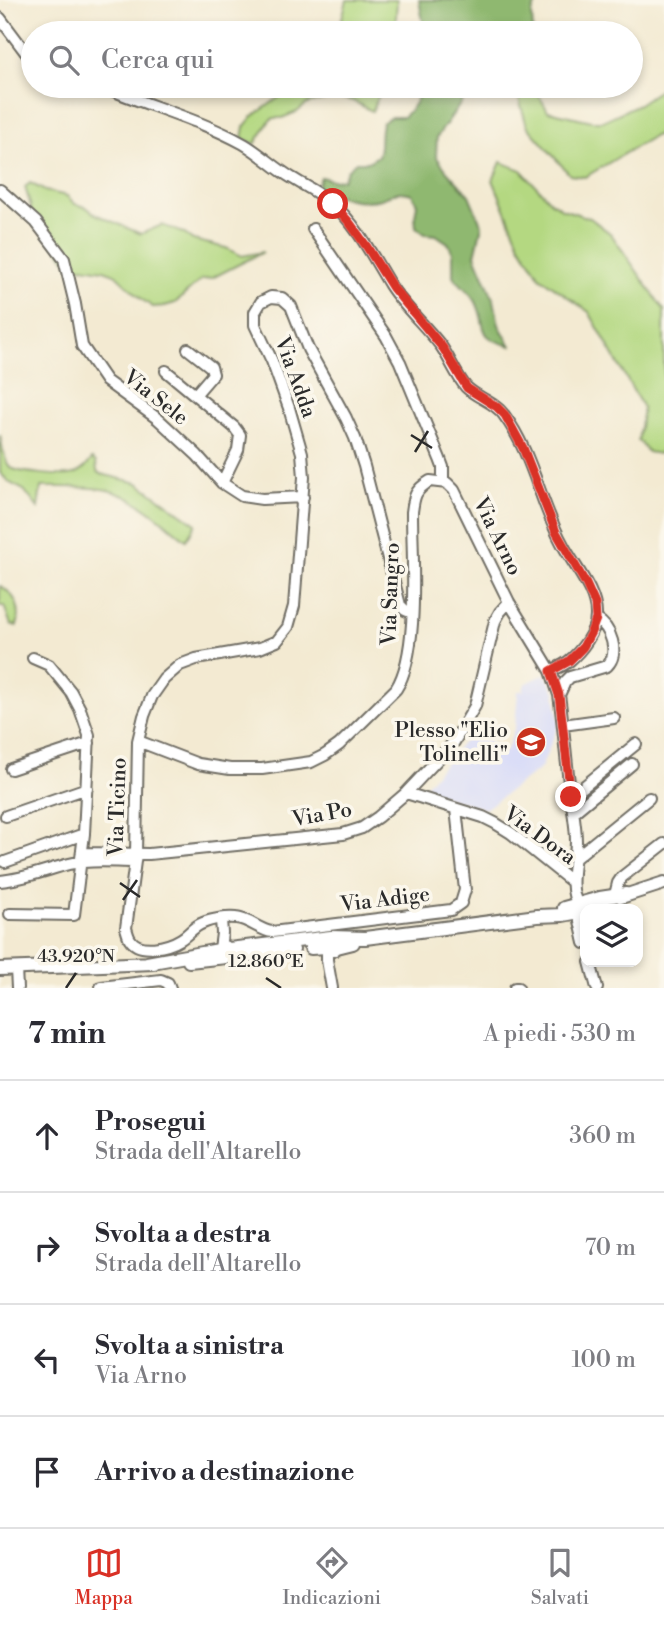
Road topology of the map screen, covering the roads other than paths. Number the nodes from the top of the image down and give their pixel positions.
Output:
1 (0, 18) edge
2 (21, 46) edge
3 (130, 98) edge
4 (0, 190) edge
5 (313, 229) dead end
6 (188, 349) dead end
7 (166, 371) dead end
8 (195, 395) junction
9 (443, 481) junction
10 (222, 483) junction
11 (303, 497) junction
12 (509, 602) junction
13 (412, 613) junction
14 (596, 619) junction
15 (33, 658) dead end
16 (551, 671) junction
17 (559, 695) junction
18 (614, 718) dead end
19 (563, 725) junction
20 (138, 741) junction
21 (89, 743) junction
22 (636, 744) dead end
23 (632, 764) dead end
24 (11, 769) dead end
25 (87, 788) junction
26 (406, 793) junction
27 (571, 797) junction
28 (649, 798) dead end
29 (456, 809) junction
30 (574, 812) junction
31 (6, 816) dead end
32 (84, 834) junction
33 (664, 844) edge
34 (82, 858) junction
35 (136, 858) junction
36 (575, 858) junction
37 (5, 862) dead end
38 (0, 881) edge
39 (664, 883) edge
40 (572, 884) junction
41 (621, 894) junction
42 (581, 904) edge
43 (591, 904) edge
44 (580, 908) edge
45 (10, 914) dead end
46 (221, 920) junction
47 (332, 945) junction
48 (224, 952) junction
49 (591, 967) edge
50 (0, 969) edge
51 (16, 969) junction
52 (17, 988) edge
53 (97, 988) edge
54 (170, 988) edge
55 (332, 988) edge
56 (597, 988) edge

1 - 2 street
3 - 14 street
4 - 10 street, Via Sele
5 - 9 street, Via Arno
6 - 8 street
7 - 8 street
8 - 10 street
9 - 12 street, Via Arno
9 - 13 street, Via Sangro
10 - 11 street, Via Sele
11 - 13 street, Via Adda
11 - 20 street, Via Adda
12 - 16 street, Via Arno
12 - 26 street, Via Po
13 - 20 street, Via Sangro
14 - 16 street
14 - 17 street
15 - 21 street
16 - 17 street, Via Arno
17 - 19 street, Via Arno
18 - 19 street
19 - 27 street, Via Arno
20 - 35 street, Via Ticino
21 - 24 street
21 - 25 street
22 - 27 street
23 - 30 street
25 - 31 street
25 - 32 street
26 - 29 street, Via Dora
26 - 35 street, Via Po
27 - 30 street, Via Arno
28 - 36 street
29 - 40 street, Via Dora
29 - 46 street, Via Adige
30 - 36 street, Via Arno
32 - 34 street
32 - 37 street
33 - 41 street
34 - 35 street, Via Po
34 - 38 street, Via Po
34 - 45 street
35 - 46 street, Via Ticino
36 - 40 street, Via Arno
39 - 41 main road
40 - 42 street
41 - 43 main road
44 - 47 main road
46 - 48 street
47 - 48 main road
47 - 55 street
48 - 51 main road
49 - 56 street
50 - 51 main road
51 - 52 street
53 - 54 street

